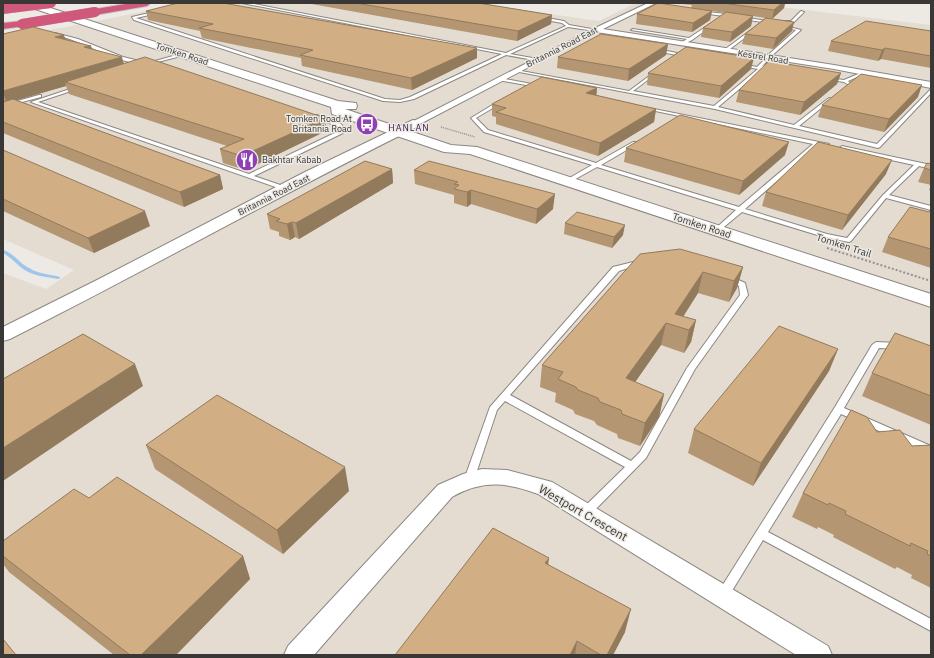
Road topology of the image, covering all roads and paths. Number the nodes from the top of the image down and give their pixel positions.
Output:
1 (26, 3) edge
2 (147, 3) edge
3 (244, 3) edge
4 (55, 4) edge
5 (660, 4) edge
6 (653, 5) edge
7 (3, 9) edge
8 (160, 11) edge
9 (697, 11) edge
10 (802, 12) dead end
11 (725, 15) junction
12 (3, 16) edge
13 (535, 16) edge
14 (731, 16) edge
15 (737, 17) edge
16 (719, 19) edge
17 (766, 20) junction
18 (714, 23) edge
19 (772, 23) edge
20 (3, 26) edge
21 (568, 26) junction
22 (595, 30) junction
23 (633, 30) dead end
24 (52, 34) edge
25 (690, 46) junction
26 (654, 50) edge
27 (725, 51) junction
28 (184, 54) junction
29 (506, 54) junction
30 (676, 54) junction
31 (683, 55) junction
32 (691, 56) edge
33 (771, 58) junction
34 (538, 60) junction
35 (671, 60) edge
36 (150, 62) junction
37 (157, 64) junction
38 (738, 64) edge
39 (136, 67) edge
40 (164, 67) edge
41 (761, 68) junction
42 (143, 69) edge
43 (659, 69) edge
44 (769, 70) edge
45 (516, 71) junction
46 (862, 74) junction
47 (822, 78) edge
48 (500, 79) junction
49 (859, 81) edge
50 (849, 83) junction
51 (530, 85) junction
52 (931, 85) edge
53 (545, 88) edge
54 (843, 88) edge
55 (524, 89) edge
56 (931, 90) edge
57 (630, 92) junction
58 (837, 93) edge
59 (918, 94) edge
60 (926, 95) junction
61 (505, 100) edge
62 (337, 105) junction
63 (3, 106) edge
64 (638, 106) edge
65 (715, 108) junction
66 (311, 115) edge
67 (684, 115) junction
68 (678, 119) edge
69 (413, 124) junction
70 (795, 127) junction
71 (397, 132) junction
72 (644, 138) edge
73 (817, 143) junction
74 (472, 150) junction
75 (918, 164) junction
76 (597, 165) junction
77 (931, 167) edge
78 (249, 176) junction
79 (568, 181) junction
80 (287, 189) junction
81 (885, 196) junction
82 (931, 208) edge
83 (739, 210) junction
84 (717, 230) junction
85 (826, 248) dead end
86 (651, 262) edge
87 (725, 276) edge
88 (931, 281) edge
89 (931, 301) edge
90 (3, 335) edge
91 (911, 347) edge
92 (504, 396) junction
93 (839, 409) junction
94 (931, 450) edge
95 (632, 466) junction
96 (469, 480) junction
97 (585, 512) junction
98 (761, 533) junction
99 (722, 596) junction
100 (931, 625) edge
101 (297, 655) edge
102 (819, 655) edge

1 - 28 main road, Tomken Road
2 - 20 highway, bridge
3 - 29 lane
4 - 7 highway, bridge
4 - 12 highway
5 - 6 lane
6 - 22 street, Britannia Road East
8 - 29 lane
9 - 11 lane
10 - 33 lane
11 - 14 lane
11 - 16 lane
13 - 21 lane
15 - 17 lane
17 - 19 lane
17 - 27 lane
18 - 25 lane
21 - 22 lane
21 - 29 lane
22 - 25 street, Kestrel Road
22 - 34 street, Britannia Road East
23 - 25 lane
24 - 36 lane
25 - 27 street, Kestrel Road
25 - 30 lane
25 - 31 lane
26 - 30 lane
27 - 33 street, Kestrel Road
28 - 36 lane
28 - 62 main road, Tomken Road
29 - 34 lane
30 - 31 lane
30 - 35 lane
31 - 32 lane
33 - 41 lane
33 - 46 street, Kestrel Road
34 - 45 street, Britannia Road East
36 - 37 lane
36 - 39 lane
37 - 40 lane
37 - 42 lane
38 - 41 lane
41 - 44 lane
41 - 65 lane
43 - 57 lane
45 - 48 street, Britannia Road East
45 - 57 lane
46 - 49 lane
46 - 50 lane
46 - 52 street, Kestrel Road
47 - 50 lane
48 - 51 lane
48 - 69 street, Britannia Road East
50 - 54 lane
51 - 53 lane
51 - 55 lane
56 - 60 lane
57 - 65 lane
58 - 70 lane
59 - 60 lane
60 - 70 lane
61 - 76 lane
62 - 69 main road, Tomken Road
62 - 71 main road, Tomken Road
63 - 78 lane
64 - 67 lane
65 - 70 lane
66 - 78 lane
67 - 68 lane
67 - 73 lane
69 - 71 street, Britannia Road East
69 - 74 main road, Tomken Road
71 - 74 main road, Tomken Road
71 - 80 street, Britannia Road East
72 - 76 lane
73 - 75 lane
73 - 83 lane
74 - 79 main road, Tomken Road
75 - 77 lane
75 - 81 lane
76 - 79 lane
76 - 83 lane
78 - 80 lane
79 - 84 main road, Tomken Road
80 - 90 street, Britannia Road East
81 - 82 lane
81 - 83 lane
83 - 84 lane
84 - 89 main road, Tomken Road
85 - 88 path, Tomken Trail
86 - 92 lane
87 - 95 lane
91 - 93 lane
92 - 95 lane
92 - 96 lane
93 - 94 lane
93 - 98 lane
95 - 97 lane
96 - 97 street, Westport Crescent
96 - 101 street, Westport Crescent
97 - 99 street, Westport Crescent
98 - 99 lane
98 - 100 lane
99 - 102 street, Westport Crescent

